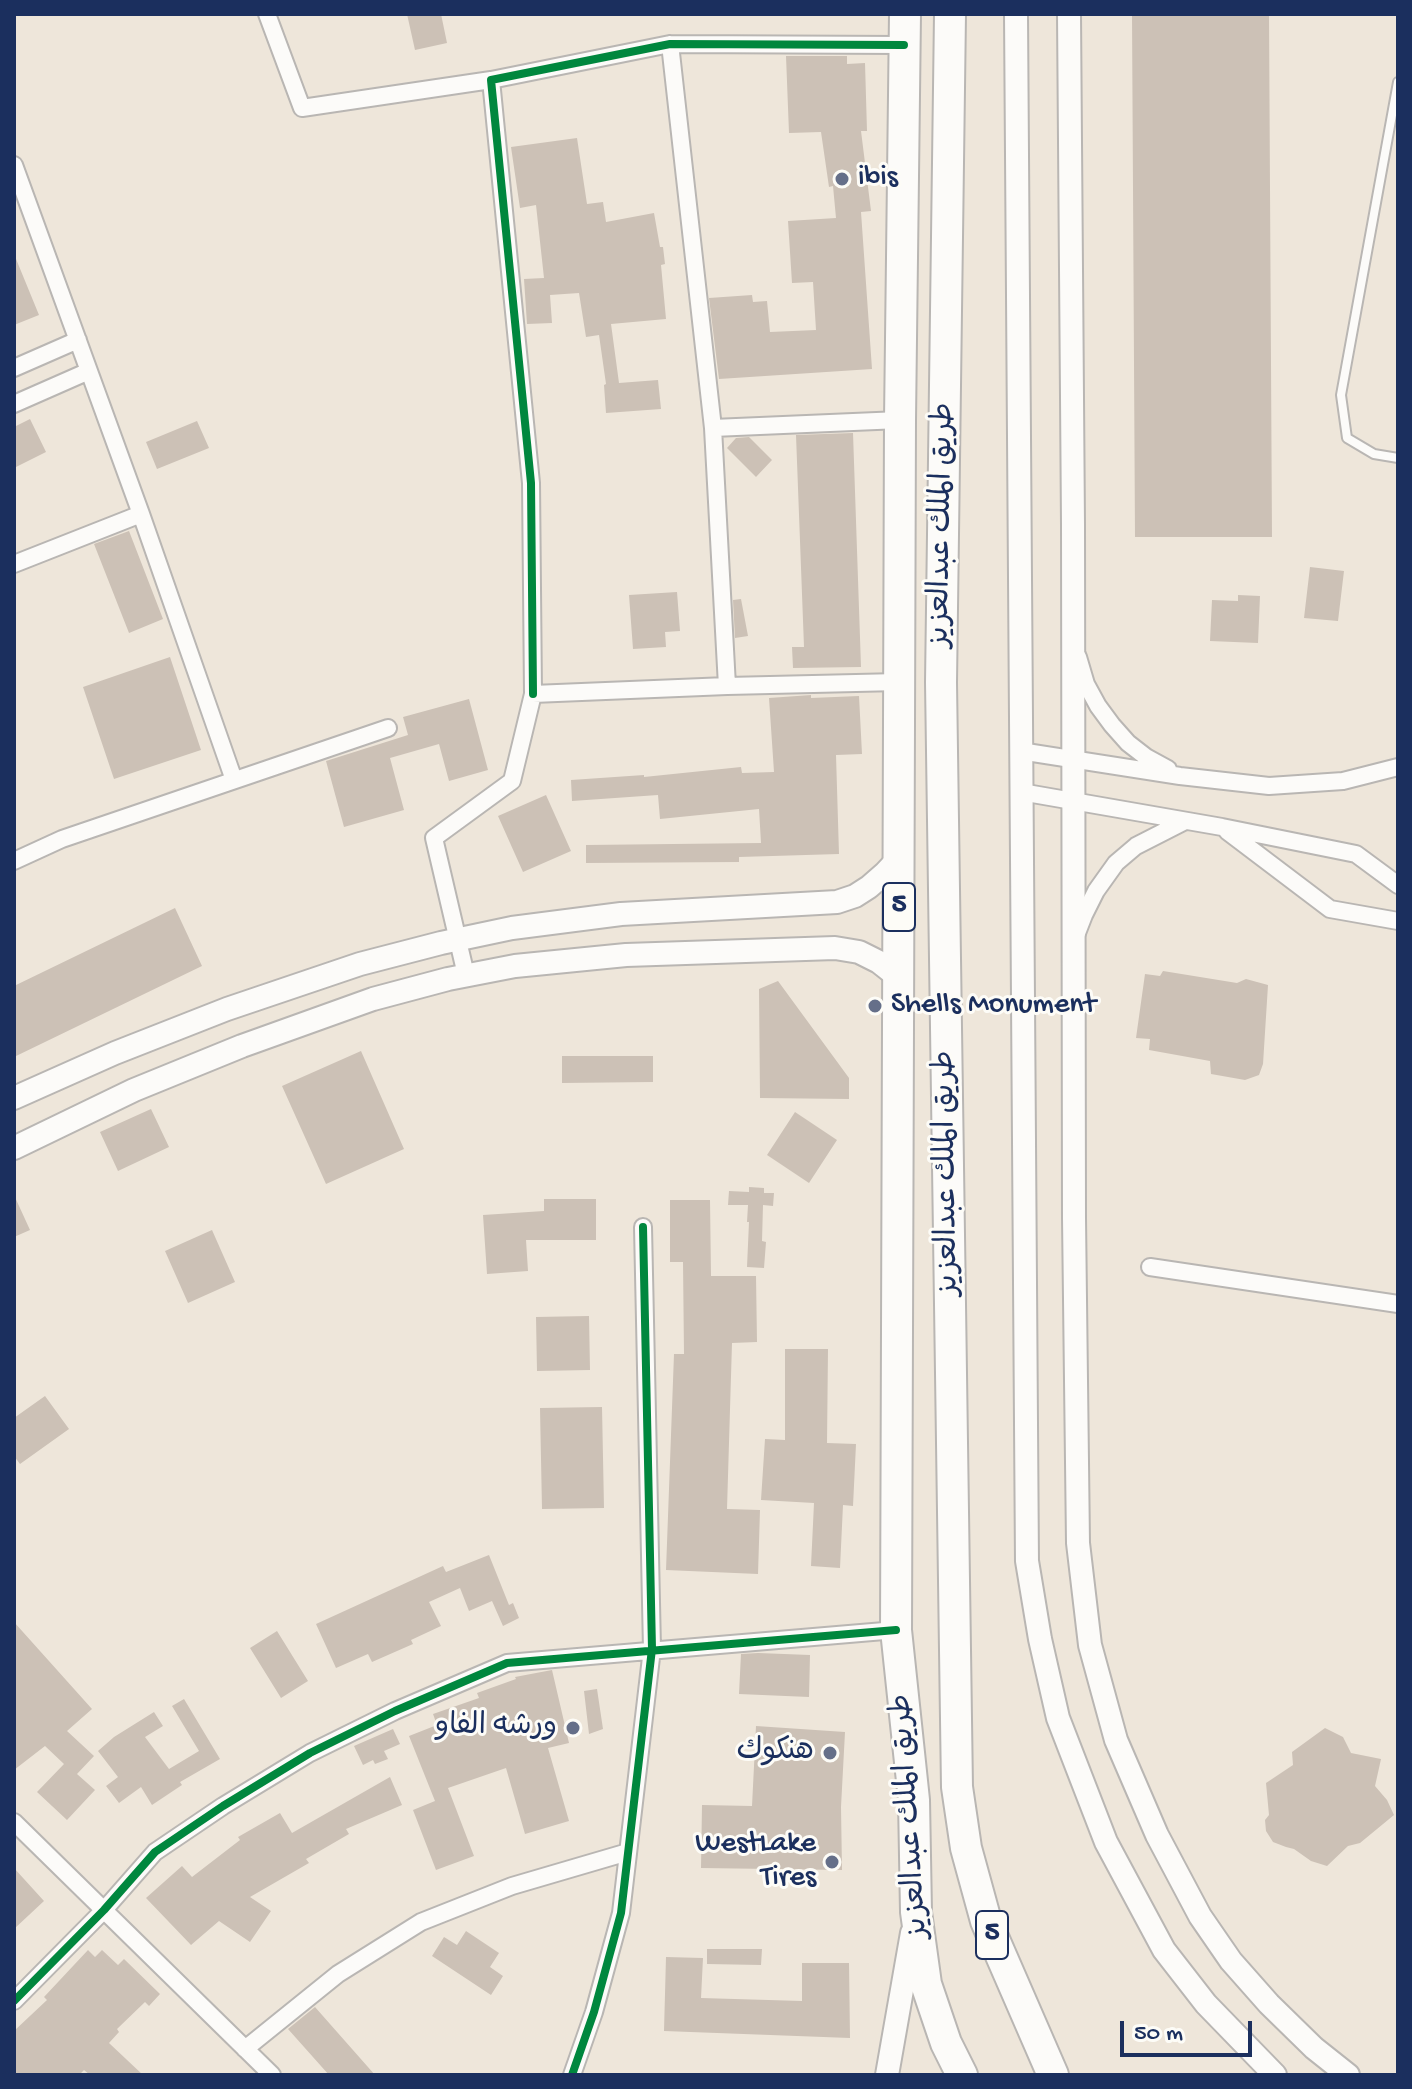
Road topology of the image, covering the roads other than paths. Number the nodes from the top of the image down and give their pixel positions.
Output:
1 (267, 14) edge
2 (905, 14) edge
3 (950, 14) edge
4 (1016, 14) edge
5 (1069, 14) edge
6 (670, 44) junction
7 (904, 45) junction
8 (491, 80) junction
9 (1398, 82) edge
10 (14, 167) edge
11 (78, 340) junction
12 (14, 368) edge
13 (89, 371) junction
14 (14, 404) edge
15 (900, 420) junction
16 (713, 428) junction
17 (1398, 458) edge
18 (141, 514) junction
19 (14, 564) edge
20 (1073, 640) junction
21 (899, 682) junction
22 (727, 686) junction
23 (533, 694) junction
24 (388, 728) dead end
25 (1020, 751) junction
26 (1073, 760) junction
27 (1398, 767) edge
28 (1180, 776) junction
29 (234, 780) junction
30 (1021, 792) junction
31 (1073, 800) junction
32 (1185, 821) junction
33 (1222, 827) junction
34 (899, 858) junction
35 (14, 861) edge
36 (1398, 885) edge
37 (1398, 921) edge
38 (459, 939) junction
39 (1073, 945) junction
40 (466, 975) junction
41 (898, 977) junction
42 (14, 1098) edge
43 (14, 1148) edge
44 (643, 1227) dead end
45 (1150, 1267) dead end
46 (1398, 1304) edge
47 (896, 1630) junction
48 (652, 1649) junction
49 (14, 1822) edge
50 (628, 1852) junction
51 (104, 1910) junction
52 (916, 1912) junction
53 (14, 2001) edge
54 (245, 2049) junction
55 (272, 2075) edge
56 (572, 2075) edge
57 (887, 2075) edge
58 (962, 2075) edge
59 (1053, 2075) edge
60 (1275, 2075) edge
61 (1348, 2075) edge

1 - 8 street
2 - 7 highway, طريق الملك عبدالعزيز / 5
3 - 59 highway, طريق الملك عبدالعزيز / 5
4 - 25 main road
5 - 20 main road
6 - 7 street
6 - 8 street
6 - 16 street
7 - 15 highway, طريق الملك عبدالعزيز / 5
8 - 23 street
9 - 17 lane
10 - 11 street
11 - 12 street
11 - 13 street
13 - 14 street
13 - 18 street
15 - 16 street
15 - 21 highway, طريق الملك عبدالعزيز / 5
16 - 22 street
18 - 19 street
18 - 29 street
20 - 26 main road
20 - 28 street
21 - 22 street
21 - 34 highway, طريق الملك عبدالعزيز / 5
22 - 23 street
23 - 38 street
24 - 29 street
25 - 26 street
25 - 30 main road
26 - 28 street
26 - 31 main road
27 - 28 street
29 - 35 street
30 - 31 street
30 - 60 main road
31 - 32 street
31 - 39 main road
32 - 33 street
32 - 39 street
33 - 36 street
33 - 37 street
34 - 38 main road
34 - 41 highway, طريق الملك عبدالعزيز / 5
38 - 40 street
38 - 42 main road
39 - 61 main road
40 - 41 main road
40 - 43 main road
41 - 47 highway, طريق الملك عبدالعزيز / 5
44 - 48 street
45 - 46 street
47 - 48 street
47 - 52 highway, طريق الملك عبدالعزيز / 5
48 - 50 street
48 - 51 street
49 - 51 street
50 - 54 street
50 - 56 street
51 - 53 street
51 - 54 street
52 - 57 main road
52 - 58 highway, طريق الملك عبدالعزيز / 5
54 - 55 street

